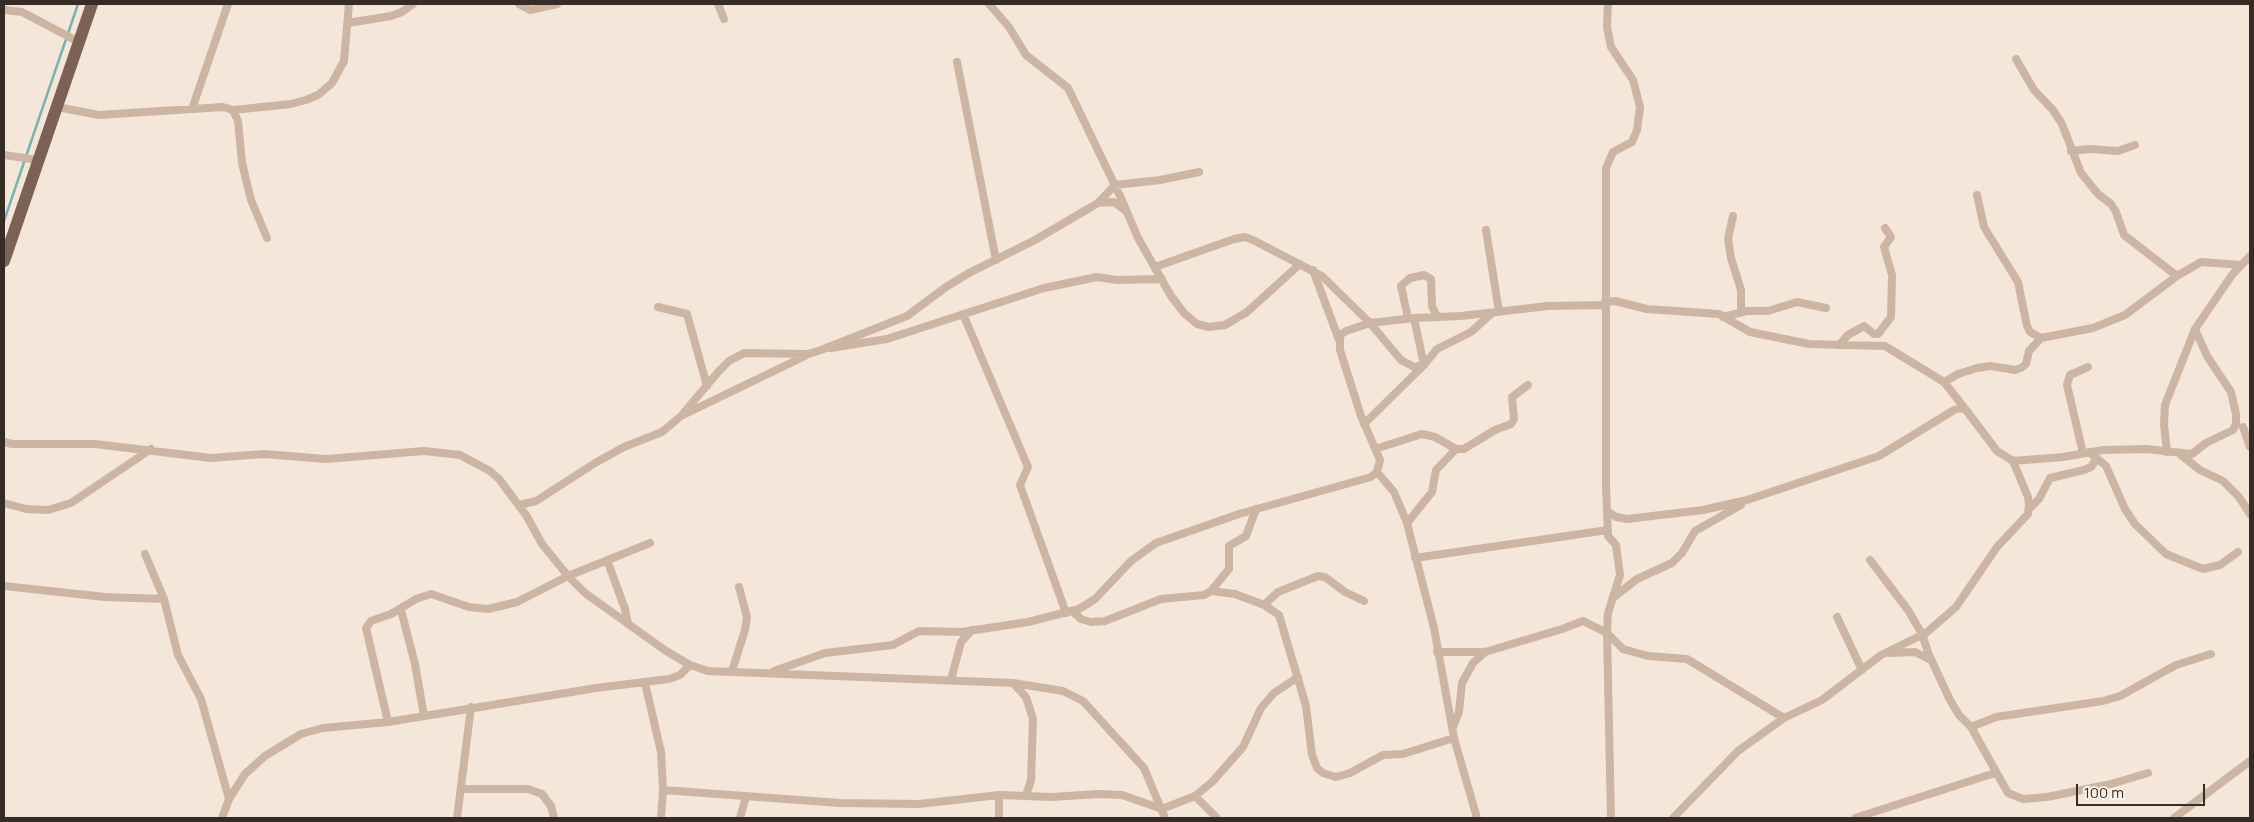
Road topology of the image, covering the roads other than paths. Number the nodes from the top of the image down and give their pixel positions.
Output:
1 (92, 4) edge
2 (228, 4) edge
3 (350, 4) edge
4 (413, 4) edge
5 (519, 4) edge
6 (557, 4) edge
7 (718, 4) edge
8 (989, 4) edge
9 (1608, 4) edge
10 (4, 10) edge
11 (724, 19) dead end
12 (348, 23) junction
13 (79, 42) junction
14 (2016, 59) dead end
15 (957, 62) dead end
16 (198, 97) junction
17 (57, 106) junction
18 (205, 108) junction
19 (192, 109) junction
20 (233, 110) junction
21 (2135, 145) dead end
22 (2071, 152) junction
23 (4, 155) edge
24 (38, 160) junction
25 (1199, 172) dead end
26 (1115, 185) junction
27 (1977, 195) dead end
28 (1098, 203) junction
29 (1126, 211) junction
30 (1734, 216) dead end
31 (1886, 228) dead end
32 (1486, 230) dead end
33 (267, 238) dead end
34 (2250, 257) edge
35 (996, 260) junction
36 (4, 261) edge
37 (1300, 264) junction
38 (2240, 265) junction
39 (1155, 267) junction
40 (1313, 270) junction
41 (2177, 276) junction
42 (1162, 279) junction
43 (1605, 303) junction
44 (658, 307) dead end
45 (1826, 308) dead end
46 (1741, 312) junction
47 (1496, 313) junction
48 (963, 314) junction
49 (1330, 317) junction
50 (1437, 317) junction
51 (1723, 317) junction
52 (1411, 318) junction
53 (1370, 323) junction
54 (1353, 329) junction
55 (2195, 329) junction
56 (2040, 338) junction
57 (1339, 340) junction
58 (1839, 345) junction
59 (821, 350) junction
60 (808, 354) junction
61 (1424, 365) junction
62 (2088, 367) dead end
63 (1944, 382) junction
64 (1528, 385) dead end
65 (707, 386) junction
66 (1966, 410) junction
67 (681, 416) junction
68 (1364, 424) junction
69 (2247, 426) edge
70 (2233, 430) junction
71 (4, 442) edge
72 (2250, 447) edge
73 (151, 449) junction
74 (1375, 449) junction
75 (1456, 449) junction
76 (2167, 452) junction
77 (2086, 453) junction
78 (2181, 454) junction
79 (2097, 458) junction
80 (2013, 461) junction
81 (1377, 472) junction
82 (1747, 500) junction
83 (536, 502) junction
84 (4, 504) edge
85 (519, 506) junction
86 (1256, 509) junction
87 (2029, 509) junction
88 (1607, 511) junction
89 (2250, 514) edge
90 (526, 515) junction
91 (1407, 523) junction
92 (1608, 530) junction
93 (650, 542) dead end
94 (2238, 552) dead end
95 (146, 554) dead end
96 (1415, 558) junction
97 (607, 560) junction
98 (1870, 560) dead end
99 (568, 576) junction
100 (4, 586) edge
101 (739, 587) dead end
102 (1211, 591) junction
103 (1614, 597) junction
104 (164, 599) junction
105 (1364, 601) dead end
106 (1264, 605) junction
107 (400, 610) junction
108 (1069, 612) junction
109 (1837, 617) dead end
110 (628, 624) junction
111 (972, 630) junction
112 (1607, 633) junction
113 (1922, 634) junction
114 (1437, 652) junction
115 (1485, 652) junction
116 (2211, 654) dead end
117 (1881, 656) junction
118 (1931, 661) junction
119 (690, 665) junction
120 (1862, 670) junction
121 (732, 671) junction
122 (770, 672) junction
123 (1298, 677) junction
124 (951, 680) junction
125 (645, 683) junction
126 (1014, 683) junction
127 (471, 708) junction
128 (424, 716) junction
129 (1784, 718) junction
130 (388, 722) junction
131 (1971, 727) junction
132 (1453, 728) junction
133 (1454, 738) junction
134 (2250, 761) edge
135 (1995, 773) junction
136 (2148, 773) dead end
137 (460, 789) junction
138 (663, 790) junction
139 (999, 795) junction
140 (1026, 796) junction
141 (1195, 796) junction
142 (746, 797) junction
143 (229, 799) junction
144 (1162, 809) junction
145 (222, 818) edge
146 (458, 818) edge
147 (554, 818) edge
148 (661, 818) edge
149 (740, 818) edge
150 (999, 818) edge
151 (1166, 818) edge
152 (1217, 818) edge
153 (1477, 818) edge
154 (1611, 818) edge
155 (1673, 818) edge
156 (1858, 818) edge
157 (2174, 818) edge

1 - 13 main road
2 - 16 street
3 - 12 street
4 - 12 street
5 - 6 street
7 - 11 street
8 - 26 street
9 - 43 street
10 - 13 street
12 - 20 street
13 - 17 main road
14 - 22 street
15 - 35 street
16 - 18 street
16 - 19 street
17 - 19 street
17 - 24 main road
18 - 19 street
18 - 20 street
20 - 33 street
21 - 22 street
22 - 41 street
23 - 24 street
24 - 36 main road
25 - 26 street
26 - 28 street
26 - 29 street
27 - 56 street
28 - 29 street
28 - 35 street
29 - 39 street
30 - 46 street
31 - 58 street
32 - 47 street
34 - 38 street
35 - 59 street
37 - 39 street
37 - 40 street
37 - 42 street
38 - 41 street
38 - 55 street
39 - 42 street
40 - 49 street
40 - 53 street
41 - 56 street
42 - 48 street
43 - 47 street
43 - 51 street
43 - 88 street
44 - 65 street
45 - 46 street
46 - 51 street
47 - 50 street
47 - 61 street
48 - 59 street
48 - 108 street
49 - 54 street
49 - 57 street
50 - 52 street
50 - 52 street
51 - 58 street
52 - 53 street
52 - 61 street
53 - 54 street
53 - 61 street
54 - 57 street
55 - 70 street
55 - 76 street
56 - 63 street
57 - 68 street
58 - 63 street
59 - 60 street
60 - 65 street
60 - 67 street
61 - 68 street
62 - 77 street
63 - 66 street
64 - 75 street
65 - 67 street
66 - 80 street
66 - 82 street
67 - 83 street
68 - 74 street
69 - 70 street
69 - 72 street
70 - 78 street
71 - 73 street
73 - 84 street
73 - 85 street
74 - 75 street
74 - 81 street
75 - 91 street
76 - 77 street
76 - 78 street
77 - 79 street
77 - 80 street
78 - 89 street
79 - 87 street
79 - 94 street
80 - 87 street
81 - 86 street
81 - 91 street
82 - 88 street
82 - 103 street
83 - 85 street
83 - 90 street
85 - 90 street
86 - 102 street
86 - 108 street
87 - 113 street
88 - 92 street
90 - 99 street
91 - 96 street
92 - 96 street
92 - 103 street
93 - 97 street
95 - 104 street
96 - 114 street
97 - 99 street
97 - 110 street
98 - 113 street
99 - 107 street
99 - 110 street
100 - 104 street
101 - 121 street
102 - 106 street
102 - 108 street
103 - 112 street
104 - 143 street
105 - 106 street
106 - 123 street
107 - 128 street
107 - 130 street
108 - 111 street
109 - 120 street
110 - 119 street
111 - 122 street
111 - 124 street
112 - 115 street
112 - 129 street
112 - 154 street
113 - 117 street
113 - 118 street
114 - 115 street
114 - 132 street
115 - 132 street
116 - 131 street
117 - 118 street
117 - 120 street
118 - 131 street
119 - 121 street
119 - 125 street
120 - 129 street
121 - 122 street
122 - 124 street
123 - 133 street
123 - 141 street
124 - 126 street
125 - 127 street
125 - 138 street
126 - 140 street
126 - 144 street
127 - 128 street
127 - 137 street
128 - 130 street
129 - 155 street
130 - 143 street
131 - 135 street
132 - 133 street
133 - 153 street
134 - 157 street
135 - 136 street
135 - 156 street
137 - 146 street
137 - 147 street
138 - 142 street
138 - 148 street
139 - 140 street
139 - 142 street
139 - 150 street
140 - 144 street
141 - 144 street
141 - 152 street
142 - 149 street
143 - 145 street
144 - 151 street

